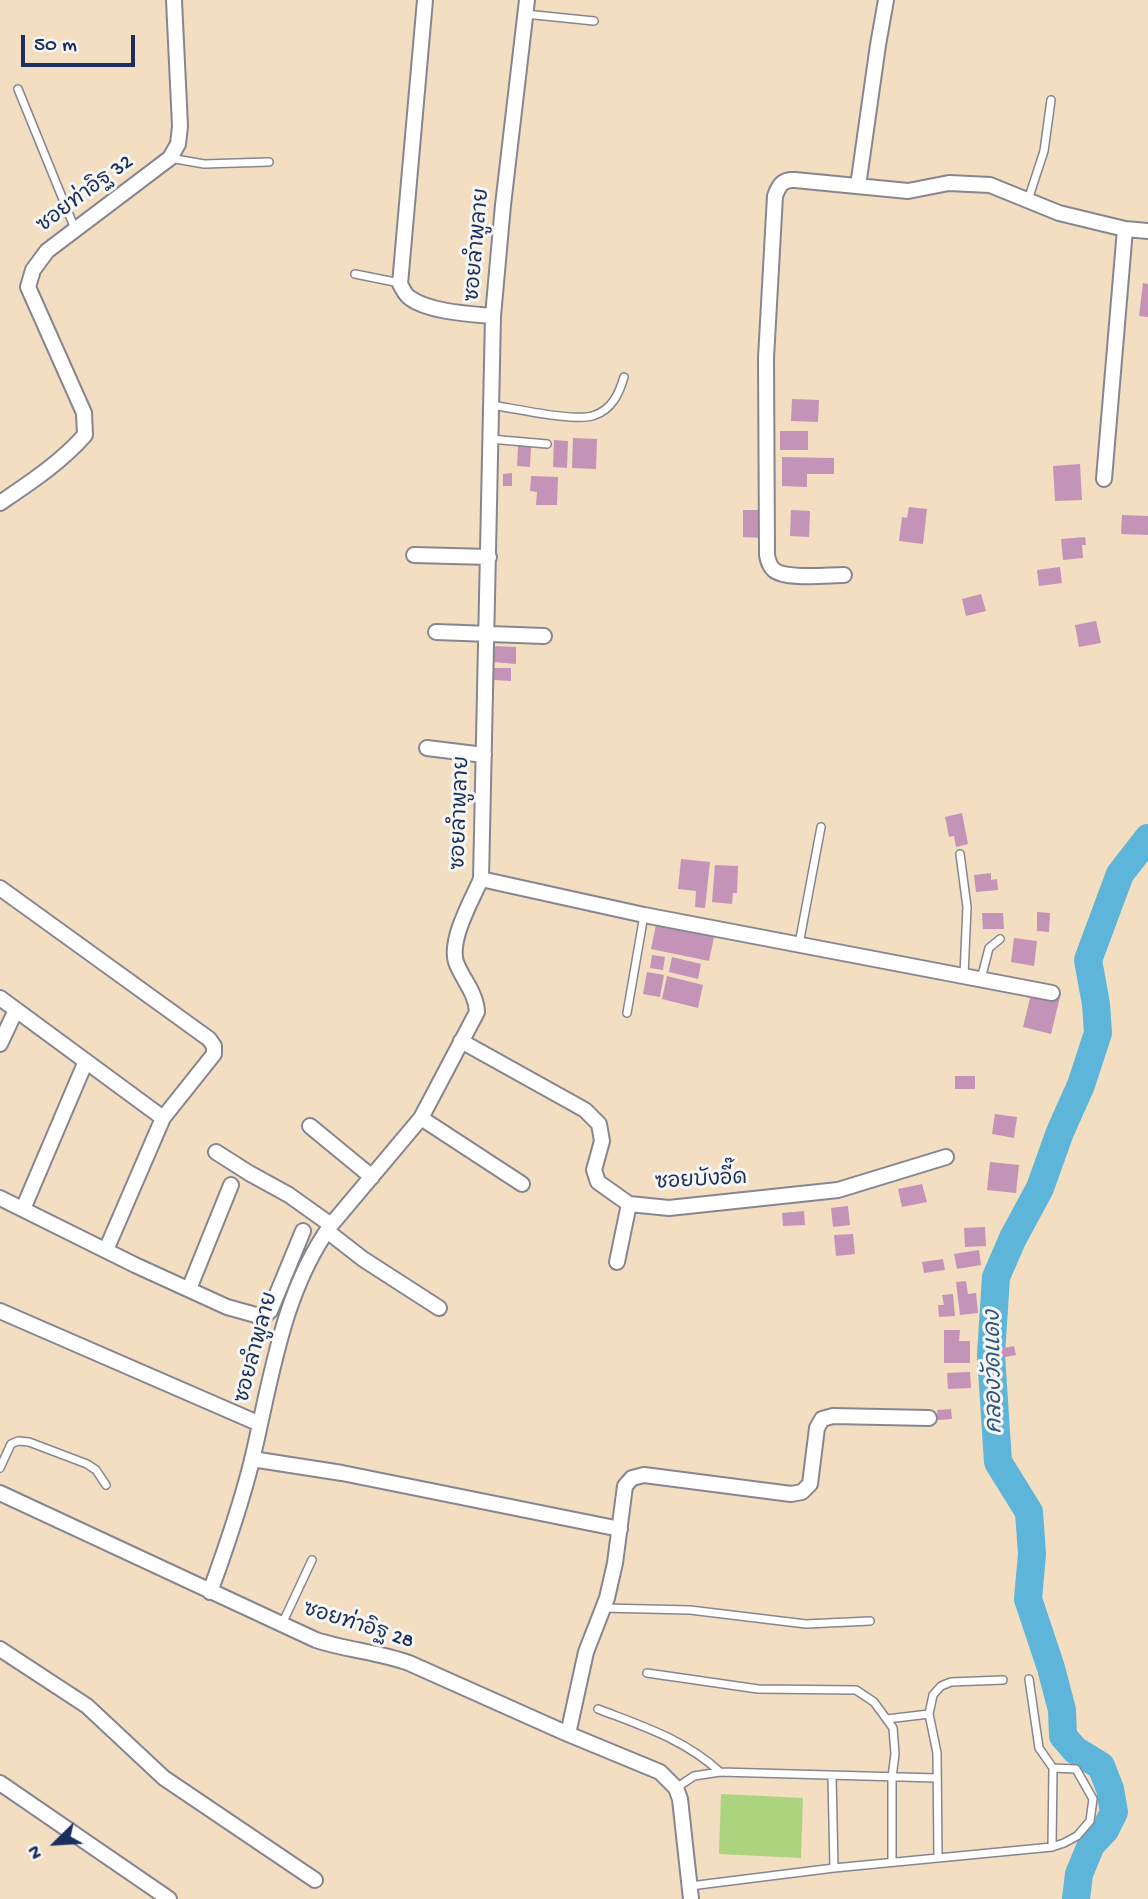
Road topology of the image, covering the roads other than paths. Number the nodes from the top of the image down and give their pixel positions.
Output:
1 (174, 0) edge
2 (425, 0) edge
3 (886, 0) edge
4 (526, 7) edge
5 (594, 21) dead end
6 (18, 89) dead end
7 (1051, 100) dead end
8 (170, 158) junction
9 (269, 162) dead end
10 (858, 186) junction
11 (1028, 200) junction
12 (75, 229) junction
13 (1125, 229) junction
14 (1148, 232) edge
15 (355, 274) dead end
16 (400, 284) junction
17 (493, 316) junction
18 (624, 377) dead end
19 (491, 405) junction
20 (490, 439) junction
21 (547, 444) dead end
22 (1104, 479) dead end
23 (0, 503) edge
24 (414, 555) dead end
25 (489, 557) junction
26 (844, 575) dead end
27 (436, 632) dead end
28 (487, 632) junction
29 (544, 636) dead end
30 (427, 748) dead end
31 (484, 755) junction
32 (821, 827) dead end
33 (960, 854) dead end
34 (481, 879) junction
35 (0, 887) edge
36 (644, 915) junction
37 (1000, 939) dead end
38 (799, 944) junction
39 (964, 975) junction
40 (981, 979) junction
41 (1052, 993) dead end
42 (0, 998) edge
43 (16, 1010) junction
44 (627, 1013) dead end
45 (461, 1041) junction
46 (0, 1044) edge
47 (86, 1061) junction
48 (163, 1118) junction
49 (421, 1118) junction
50 (310, 1126) dead end
51 (216, 1152) dead end
52 (946, 1157) dead end
53 (372, 1177) junction
54 (522, 1184) dead end
55 (231, 1185) dead end
56 (0, 1198) edge
57 (629, 1204) junction
58 (23, 1209) junction
59 (329, 1228) junction
60 (303, 1231) dead end
61 (106, 1250) junction
62 (617, 1262) dead end
63 (189, 1289) junction
64 (439, 1308) dead end
65 (0, 1311) edge
66 (929, 1418) dead end
67 (260, 1424) junction
68 (252, 1459) junction
69 (0, 1468) edge
70 (106, 1485) dead end
71 (0, 1493) edge
72 (620, 1529) junction
73 (312, 1560) dead end
74 (210, 1592) junction
75 (603, 1608) junction
76 (870, 1621) dead end
77 (282, 1625) junction
78 (0, 1649) edge
79 (647, 1673) dead end
80 (1029, 1679) dead end
81 (1003, 1680) dead end
82 (598, 1709) dead end
83 (929, 1714) junction
84 (887, 1719) junction
85 (568, 1734) junction
86 (1053, 1768) junction
87 (720, 1772) junction
88 (832, 1776) junction
89 (892, 1777) junction
90 (937, 1778) junction
91 (0, 1783) edge
92 (676, 1788) junction
93 (1052, 1847) junction
94 (939, 1858) junction
95 (892, 1862) junction
96 (834, 1868) junction
97 (315, 1880) dead end
98 (690, 1893) edge
99 (169, 1899) edge

1 - 8 street
2 - 16 street
3 - 10 street
4 - 5 lane
4 - 17 street, ซอยลำพูลาย
6 - 12 lane
7 - 11 lane
8 - 9 lane
8 - 12 street, ซอยท่าอิฐ 32
10 - 11 street
10 - 26 street
11 - 13 street
12 - 23 street, ซอยท่าอิฐ 32
13 - 14 street
13 - 22 street
15 - 16 lane
16 - 17 street
17 - 19 street, ซอยลำพูลาย
18 - 19 lane
19 - 20 street, ซอยลำพูลาย
20 - 21 lane
20 - 25 street, ซอยลำพูลาย
24 - 25 street
25 - 28 street, ซอยลำพูลาย
27 - 28 street
28 - 29 street
28 - 31 street, ซอยลำพูลาย
30 - 31 street
31 - 34 street, ซอยลำพูลาย
32 - 38 lane
33 - 39 lane
34 - 36 street
34 - 45 street, ซอยลำพูลาย
35 - 48 street
36 - 38 street
36 - 44 lane
37 - 40 lane
38 - 39 street
39 - 40 street
40 - 41 street
42 - 43 street
43 - 46 street
43 - 47 street
45 - 49 street, ซอยลำพูลาย
45 - 57 street, ซอยบังอี๊ด
47 - 48 street
47 - 58 street
48 - 61 street
49 - 53 street, ซอยลำพูลาย
49 - 54 street
50 - 53 street
51 - 59 street
52 - 57 street, ซอยบังอี๊ด
53 - 59 street, ซอยลำพูลาย
55 - 63 street
56 - 58 street
57 - 62 street
58 - 61 street
59 - 64 street
59 - 67 street, ซอยลำพูลาย
60 - 63 street
61 - 63 street
65 - 67 street
66 - 72 street
67 - 68 street, ซอยลำพูลาย
68 - 72 street
68 - 74 street, ซอยลำพูลาย
69 - 70 lane
71 - 74 street, ซอยท่าอิฐ 28
72 - 75 street
73 - 77 lane
74 - 77 street, ซอยท่าอิฐ 28
75 - 76 lane
75 - 85 street
77 - 85 street, ซอยท่าอิฐ 28
78 - 97 street
79 - 84 lane
80 - 86 lane
81 - 83 lane
82 - 87 lane
83 - 84 lane
83 - 90 lane
84 - 89 lane
85 - 92 street, ซอยท่าอิฐ 28
86 - 93 lane
86 - 93 lane
87 - 88 lane
87 - 92 lane
88 - 89 lane
88 - 96 lane
89 - 90 lane
89 - 95 lane
90 - 94 lane
91 - 99 street
92 - 98 street
93 - 94 lane
94 - 95 lane
95 - 96 lane
96 - 98 lane

